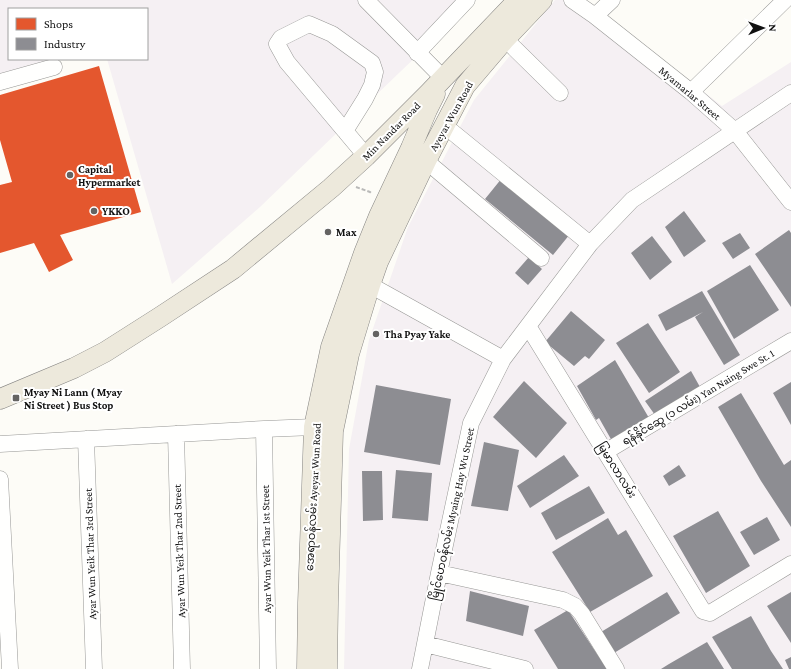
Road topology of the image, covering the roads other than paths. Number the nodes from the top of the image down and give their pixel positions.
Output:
1 (366, 0) edge
2 (467, 0) edge
3 (518, 0) edge
4 (542, 0) edge
5 (572, 0) edge
6 (612, 0) edge
7 (785, 0) edge
8 (595, 16) junction
9 (505, 40) junction
10 (417, 53) junction
11 (54, 67) dead end
12 (446, 75) junction
13 (0, 82) edge
14 (465, 86) junction
15 (691, 92) junction
16 (560, 93) dead end
17 (791, 93) edge
18 (445, 126) junction
19 (345, 131) junction
20 (735, 131) junction
21 (366, 156) junction
22 (426, 161) junction
23 (791, 202) edge
24 (387, 221) junction
25 (590, 244) junction
26 (541, 258) dead end
27 (370, 285) junction
28 (528, 326) junction
29 (791, 341) edge
30 (503, 359) junction
31 (1, 396) edge
32 (264, 429) junction
33 (324, 429) junction
34 (176, 434) junction
35 (86, 439) junction
36 (0, 444) edge
37 (606, 452) junction
38 (0, 479) edge
39 (791, 564) edge
40 (2, 565) edge
41 (439, 573) junction
42 (425, 644) junction
43 (10, 669) edge
44 (94, 669) edge
45 (182, 669) edge
46 (268, 669) edge
47 (307, 669) edge
48 (327, 669) edge
49 (420, 669) edge
50 (525, 669) edge
51 (616, 669) edge

1 - 10 street
2 - 10 street
3 - 12 main road, Ayeyar Wun Road
4 - 9 main road, Ayeyar Wun Road
5 - 8 street, Myamarlar Street
6 - 8 street
7 - 15 street
8 - 15 street, Myamarlar Street
9 - 14 main road, Ayeyar Wun Road
9 - 16 street
10 - 12 street
11 - 13 street
12 - 14 main road
12 - 21 main road, Min Nandar Road
12 - 24 main road, Ayeyar Wun Road
14 - 18 main road, Ayeyar Wun Road
15 - 20 street, Myamarlar Street
17 - 20 street, မြိုင်ဟေဝန်လမ်း Myaing Hay Wu Street
18 - 22 main road, Ayeyar Wun Road
18 - 25 street
19 - 19 street
19 - 21 street
20 - 23 street, Myamarlar Street
20 - 25 street, မြိုင်ဟေဝန်လမ်း Myaing Hay Wu Street
21 - 31 main road, Min Nandar Road
22 - 24 main road, Ayeyar Wun Road
22 - 26 street
24 - 27 main road, အေရာဝန်လမ်း Ayeyar Wun Road
24 - 33 main road, အေရာဝန်လမ်း Ayeyar Wun Road
25 - 28 street, မြိုင်ဟေဝန်လမ်း Myaing Hay Wu Street
27 - 30 street
27 - 33 main road, အေရာဝန်လမ်း Ayeyar Wun Road
28 - 30 street, မြိုင်ဟေဝန်လမ်း Myaing Hay Wu Street
28 - 37 street, မြမာလာလမ်း
29 - 37 street, ရန်နိုင်ဆွေ (၁ လမ်း) Yan Naing Swe St. 1
30 - 41 street, မြိုင်ဟေဝန်လမ်း Myaing Hay Wu Street
32 - 33 street
32 - 34 street
32 - 46 street, Ayar Wun Yeik Thar 1st Street
33 - 47 main road, အေရာဝန်လမ်း Ayeyar Wun Road
33 - 48 main road, အေရာဝန်လမ်း Ayeyar Wun Road
34 - 35 street
34 - 45 street, Ayar Wun Yeik Thar 2nd Street
35 - 36 street
35 - 44 street, Ayar Wun Yeik Thar 3rd Street
37 - 39 street, မြမာလာလမ်း
38 - 40 street
40 - 43 street
41 - 42 street, မြိုင်ဟေဝန်လမ်း Myaing Hay Wu Street
41 - 51 street
42 - 49 street, မြိုင်ဟေဝန်လမ်း Myaing Hay Wu Street
42 - 50 street

